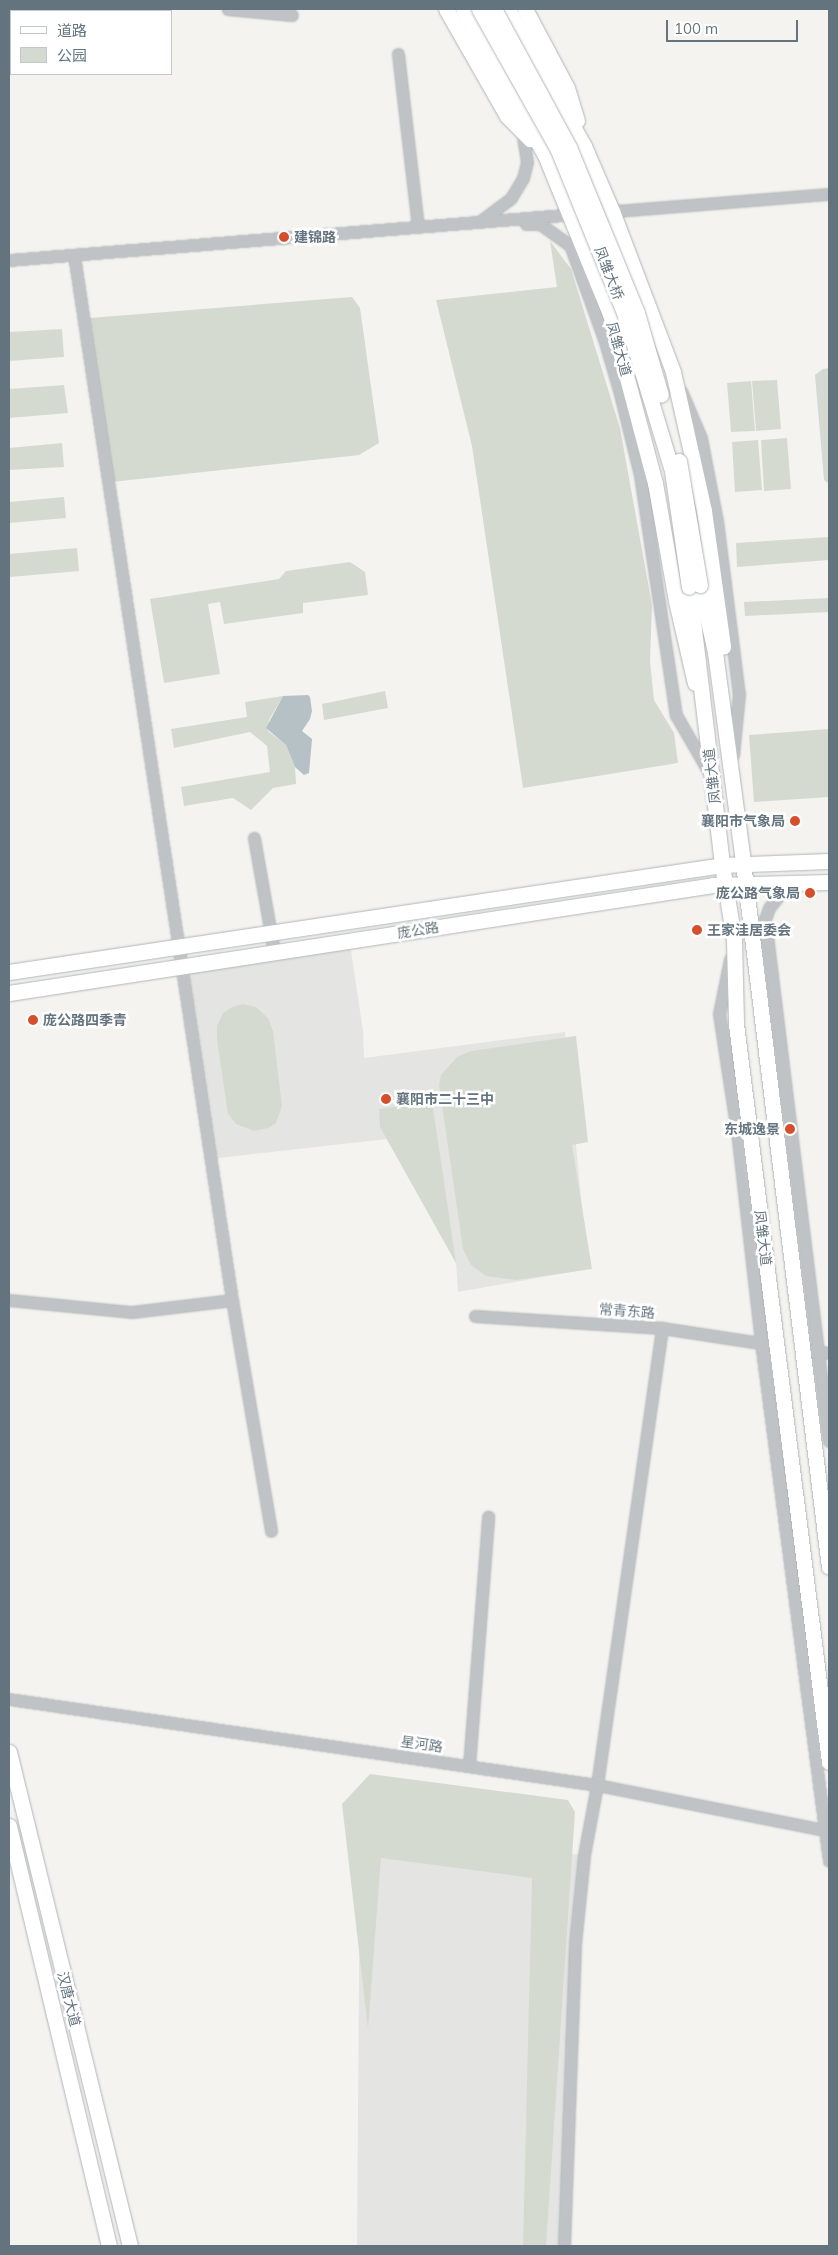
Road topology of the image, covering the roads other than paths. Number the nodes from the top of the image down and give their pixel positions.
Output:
1 (228, 9) edge
2 (446, 9) edge
3 (463, 9) edge
4 (480, 9) edge
5 (494, 9) edge
6 (508, 9) edge
7 (525, 9) edge
8 (292, 15) dead end
9 (398, 54) dead end
10 (522, 130) junction
11 (584, 146) junction
12 (545, 155) junction
13 (829, 194) edge
14 (612, 211) junction
15 (569, 215) junction
16 (479, 221) junction
17 (418, 226) junction
18 (570, 245) junction
19 (74, 255) junction
20 (9, 260) edge
21 (588, 262) junction
22 (674, 378) junction
23 (695, 586) junction
24 (721, 710) junction
25 (705, 713) junction
26 (712, 777) junction
27 (731, 777) junction
28 (254, 838) dead end
29 (829, 861) edge
30 (743, 863) junction
31 (722, 865) junction
32 (804, 882) junction
33 (829, 882) edge
34 (745, 883) junction
35 (725, 884) junction
36 (270, 932) junction
37 (734, 940) junction
38 (178, 945) junction
39 (274, 952) junction
40 (181, 966) junction
41 (9, 972) edge
42 (9, 992) edge
43 (738, 1154) junction
44 (779, 1162) junction
45 (759, 1212) junction
46 (801, 1216) junction
47 (9, 1300) edge
48 (232, 1300) junction
49 (476, 1316) dead end
50 (662, 1328) junction
51 (761, 1343) junction
52 (776, 1346) junction
53 (809, 1351) junction
54 (829, 1353) edge
55 (766, 1379) junction
56 (825, 1411) junction
57 (787, 1432) junction
58 (829, 1441) edge
59 (818, 1480) junction
60 (488, 1517) dead end
61 (271, 1531) dead end
62 (829, 1567) edge
63 (9, 1699) edge
64 (9, 1752) edge
65 (829, 1762) edge
66 (469, 1766) junction
67 (597, 1785) junction
68 (9, 1826) edge
69 (827, 1830) edge
70 (829, 1861) edge
71 (109, 2246) edge
72 (130, 2246) edge
73 (564, 2246) edge

1 - 8 street
2 - 10 main road
3 - 12 main road, 凤雏大道
4 - 23 main road, 凤雏大桥, bridge
5 - 23 main road, 凤雏大桥, bridge
6 - 11 main road, 凤雏大道
7 - 11 main road
9 - 17 street
10 - 12 main road
10 - 16 street
11 - 14 main road, 凤雏大道
12 - 15 main road, 凤雏大道
13 - 14 street
14 - 15 street
14 - 22 main road, 凤雏大道
15 - 16 street
15 - 21 main road, 凤雏大道
16 - 17 street
16 - 18 street
17 - 19 street
18 - 21 street
18 - 26 street
19 - 20 street
19 - 38 street
21 - 25 main road, 凤雏大道
22 - 24 main road, 凤雏大道
22 - 27 street
23 - 24 main road, 凤雏大道
23 - 25 main road, 凤雏大道
24 - 27 main road, 凤雏大道
25 - 26 main road, 凤雏大道
26 - 31 main road, 凤雏大道
27 - 30 main road, 凤雏大道
28 - 36 street
29 - 30 main road, 庞公路
30 - 31 main road, 庞公路
30 - 34 main road, 凤雏大道
31 - 35 main road, 凤雏大道
31 - 36 main road, 庞公路
32 - 33 main road, 庞公路
32 - 34 main road, 庞公路
32 - 46 street
34 - 35 main road, 庞公路
34 - 44 main road, 凤雏大道
35 - 37 main road, 凤雏大道
35 - 39 main road, 庞公路
36 - 38 main road, 庞公路
36 - 39 street
37 - 43 street
37 - 45 main road, 凤雏大道
38 - 40 street
38 - 41 main road, 庞公路
39 - 40 main road, 庞公路
40 - 42 main road, 庞公路
40 - 48 street
43 - 45 street
43 - 51 street
44 - 46 street
44 - 53 main road, 凤雏大道
45 - 52 main road, 凤雏大道
46 - 53 street
47 - 48 street
48 - 61 street
49 - 50 street, 常青东路
50 - 51 street, 常青东路
50 - 67 street
51 - 52 street, 常青东路
51 - 55 street
52 - 57 main road, 凤雏大道
53 - 54 street
53 - 56 street
53 - 59 main road, 凤雏大道
55 - 57 street
55 - 69 street
56 - 58 street
56 - 59 street
57 - 65 main road, 凤雏大道
59 - 62 main road, 凤雏大道
60 - 66 street
63 - 66 street, 星河路
64 - 72 main road, 汉唐大道
66 - 67 street, 星河路
67 - 69 street, 星河路
67 - 73 street
68 - 71 main road, 汉唐大道
69 - 70 street

